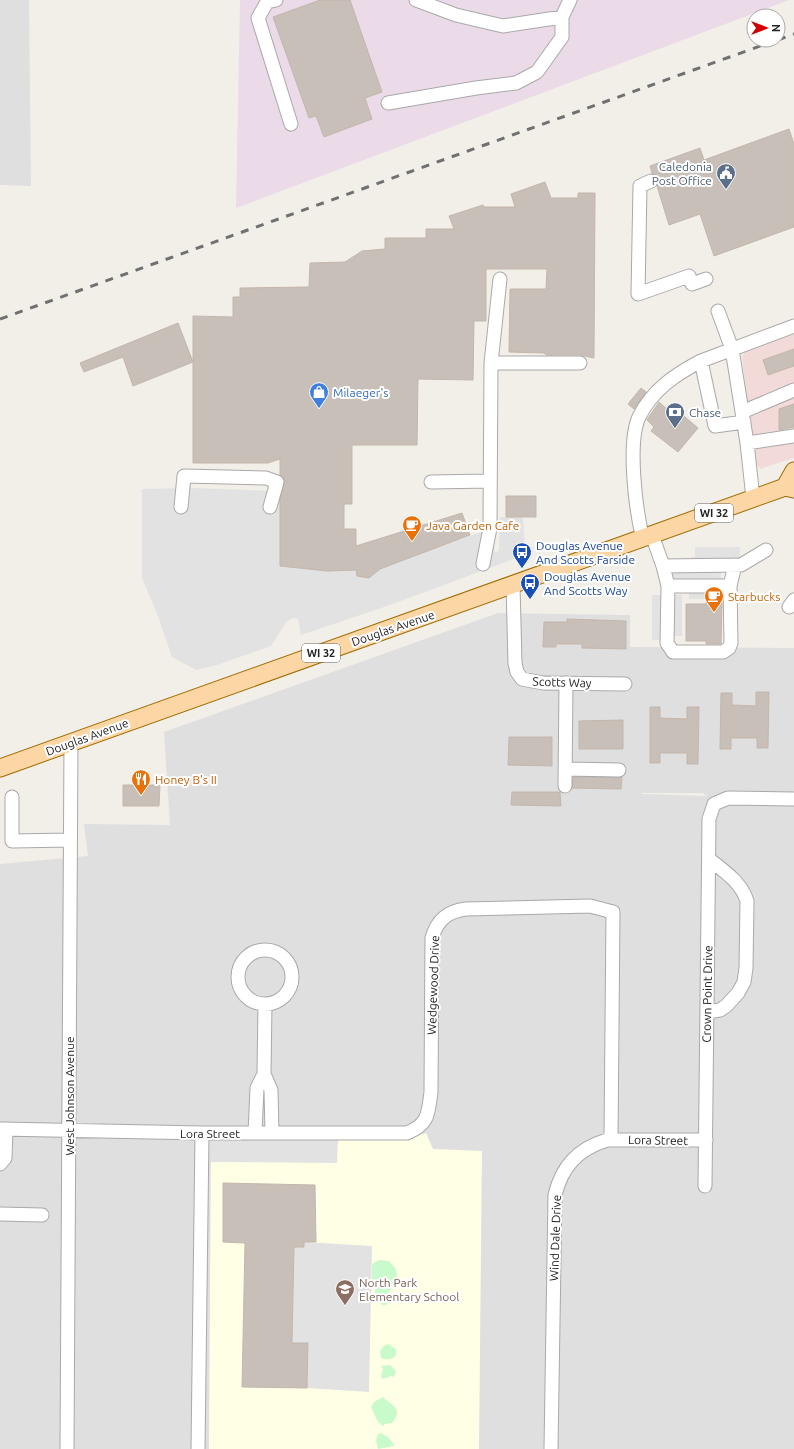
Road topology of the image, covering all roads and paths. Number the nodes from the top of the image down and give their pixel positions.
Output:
1 (276, 0) edge
2 (416, 0) edge
3 (570, 0) edge
4 (562, 17) junction
5 (388, 103) dead end
6 (291, 124) dead end
7 (651, 182) dead end
8 (500, 279) dead end
9 (706, 279) dead end
10 (718, 311) dead end
11 (794, 326) edge
12 (732, 349) junction
13 (701, 361) junction
14 (490, 363) junction
15 (580, 363) dead end
16 (794, 390) edge
17 (743, 417) junction
18 (794, 436) edge
19 (747, 443) junction
20 (794, 471) edge
21 (490, 481) junction
22 (431, 482) dead end
23 (789, 488) edge
24 (753, 498) junction
25 (182, 507) dead end
26 (270, 508) dead end
27 (647, 537) junction
28 (766, 550) dead end
29 (483, 564) dead end
30 (735, 565) junction
31 (663, 566) junction
32 (513, 586) junction
33 (668, 586) junction
34 (730, 586) junction
35 (566, 683) junction
36 (625, 684) dead end
37 (71, 743) junction
38 (0, 768) edge
39 (565, 769) junction
40 (619, 770) dead end
41 (565, 786) dead end
42 (12, 797) dead end
43 (794, 799) edge
44 (70, 840) junction
45 (709, 859) junction
46 (265, 1004) junction
47 (707, 1012) junction
48 (264, 1074) junction
49 (418, 1128) joint
50 (3, 1129) edge
51 (69, 1130) junction
52 (202, 1133) junction
53 (254, 1133) junction
54 (272, 1133) junction
55 (611, 1140) junction
56 (706, 1140) junction
57 (0, 1164) edge
58 (705, 1186) dead end
59 (0, 1214) edge
60 (42, 1215) dead end
61 (67, 1449) edge
62 (198, 1449) edge
63 (551, 1449) edge

1 - 6 street
2 - 4 street
3 - 4 street
4 - 5 street
7 - 9 street
8 - 14 street
10 - 12 street
11 - 12 street
12 - 13 street
12 - 17 street
13 - 17 street
13 - 27 street
14 - 15 street
14 - 21 street
16 - 17 street
17 - 19 street
18 - 19 street
19 - 24 street
20 - 23 main road, Douglas Avenue / WI 32
21 - 22 street
21 - 29 street
23 - 24 main road, Douglas Avenue / WI 32
24 - 27 main road, Douglas Avenue / WI 32
25 - 26 street
27 - 31 street
27 - 32 main road, Douglas Avenue / WI 32
28 - 30 street
30 - 31 street
30 - 34 street
31 - 33 street
32 - 35 street, Scotts Way
32 - 37 main road, Douglas Avenue / WI 32
33 - 34 street
33 - 34 street
35 - 36 street, Scotts Way
35 - 39 street
37 - 38 main road, Douglas Avenue / WI 32
37 - 44 street, West Johnson Avenue
39 - 40 street
39 - 41 street
42 - 44 street
43 - 45 street, Crown Point Drive
44 - 51 street, West Johnson Avenue
45 - 47 street, Crown Point Drive
45 - 47 street
46 - 46 street
46 - 48 street
47 - 56 street, Crown Point Drive
48 - 53 street
48 - 54 street
49 - 54 street, Lora Street
49 - 55 street, Wedgewood Drive
50 - 51 street, Lora Street
50 - 57 street
51 - 52 street, Lora Street
51 - 61 street, West Johnson Avenue
52 - 53 street, Lora Street
52 - 62 street
53 - 54 street, Lora Street
55 - 56 street, Lora Street
55 - 63 street, Wind Dale Drive
56 - 58 street, Crown Point Drive
59 - 60 street

